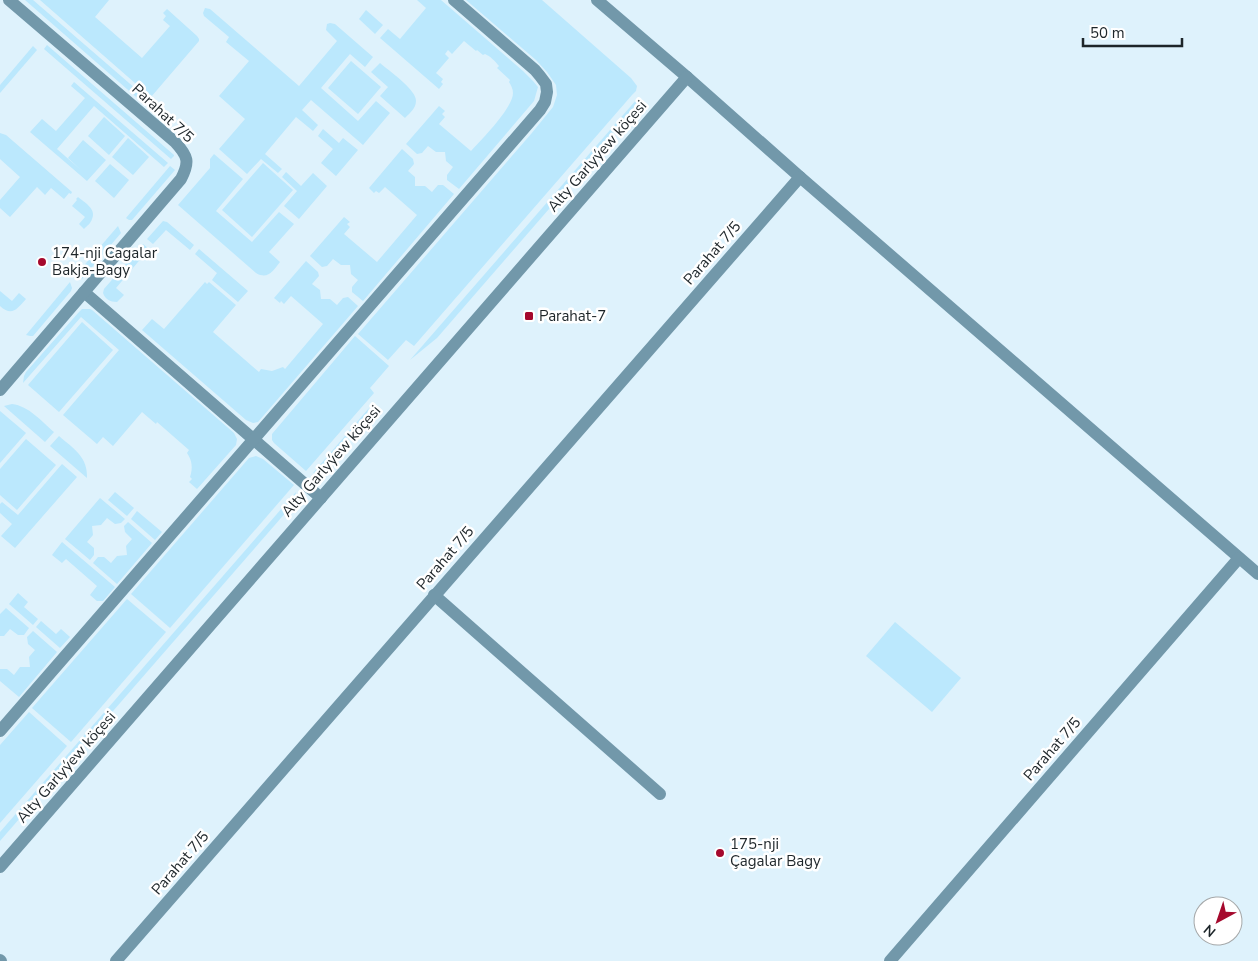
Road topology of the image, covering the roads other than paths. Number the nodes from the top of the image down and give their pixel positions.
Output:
1 (9, 0) edge
2 (454, 0) edge
3 (597, 0) edge
4 (687, 77) junction
5 (800, 177) junction
6 (84, 292) junction
7 (0, 390) edge
8 (254, 440) junction
9 (321, 498) junction
10 (1239, 558) junction
11 (1258, 574) edge
12 (434, 595) junction
13 (0, 731) edge
14 (660, 794) dead end
15 (0, 867) edge
16 (116, 961) edge
17 (890, 961) edge

1 - 6 street, Parahat 7/5
2 - 8 street
3 - 4 street
4 - 5 street
4 - 9 street, Alty Garlyýew köçesi
5 - 10 street
5 - 12 street, Parahat 7/5
6 - 7 street, Parahat 7/5
6 - 8 street
8 - 9 street
8 - 13 street
9 - 15 street, Alty Garlyýew köçesi
10 - 11 street
10 - 17 street, Parahat 7/5
12 - 14 street
12 - 16 street, Parahat 7/5

